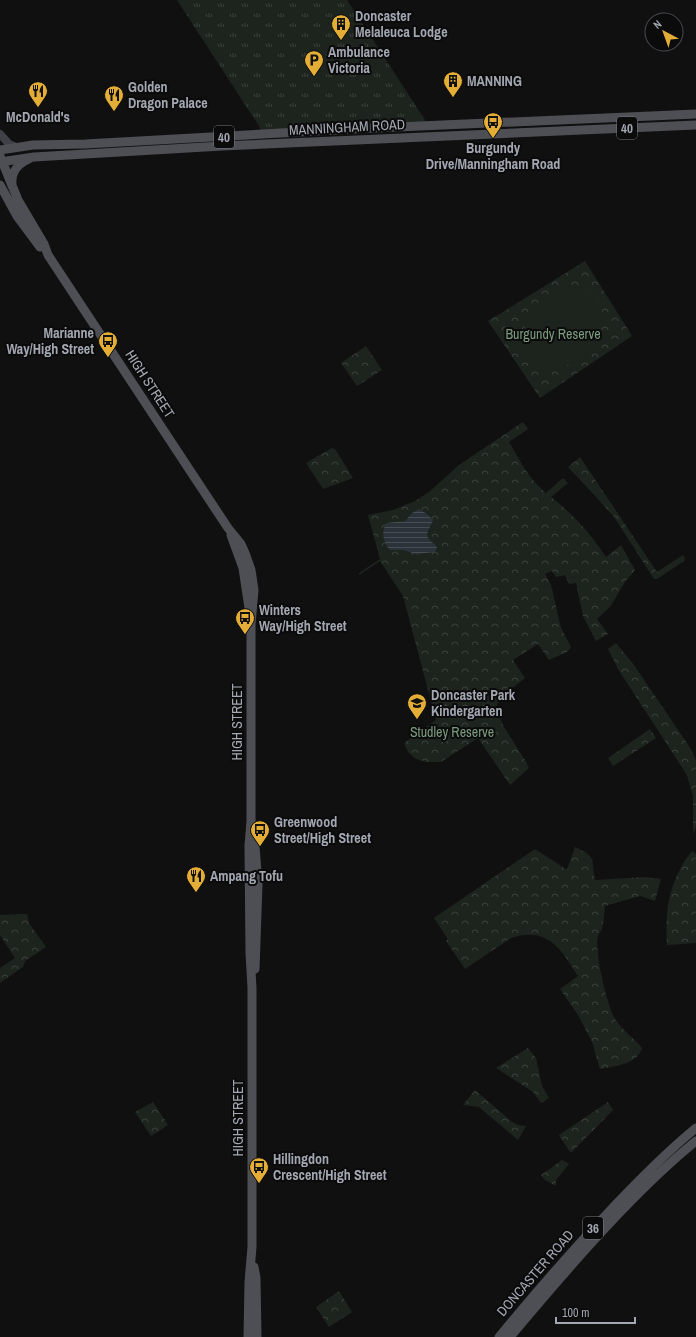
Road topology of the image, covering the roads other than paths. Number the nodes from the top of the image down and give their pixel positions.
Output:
1 (696, 114) edge
2 (606, 118) junction
3 (696, 124) edge
4 (349, 129) junction
5 (606, 129) junction
6 (0, 134) edge
7 (349, 140) junction
8 (16, 147) junction
9 (0, 150) edge
10 (34, 157) junction
11 (1, 160) edge
12 (0, 185) edge
13 (13, 188) junction
14 (3, 194) edge
15 (48, 255) junction
16 (696, 1128) edge
17 (696, 1141) edge
18 (252, 1248) junction
19 (248, 1337) edge
20 (257, 1337) edge
21 (499, 1337) edge
22 (510, 1337) edge

1 - 2 main road, MANNINGHAM ROAD / 40
2 - 4 main road, MANNINGHAM ROAD / 40
2 - 5 main road
3 - 5 main road, MANNINGHAM ROAD / 40
4 - 7 main road
4 - 8 main road, MANNINGHAM ROAD / 40
5 - 7 main road, MANNINGHAM ROAD / 40
6 - 8 main road
7 - 10 main road, MANNINGHAM ROAD / 40
8 - 9 main road, MANNINGHAM ROAD / 40
10 - 11 main road, MANNINGHAM ROAD / 40
10 - 13 main road
11 - 13 main road, HIGH STREET
12 - 14 main road, HIGH STREET
13 - 15 main road, HIGH STREET
14 - 15 main road, HIGH STREET
15 - 18 main road, HIGH STREET
16 - 21 main road, DONCASTER ROAD / 36
17 - 22 main road, DONCASTER ROAD / 36
18 - 19 main road, HIGH STREET
18 - 20 main road, HIGH STREET

